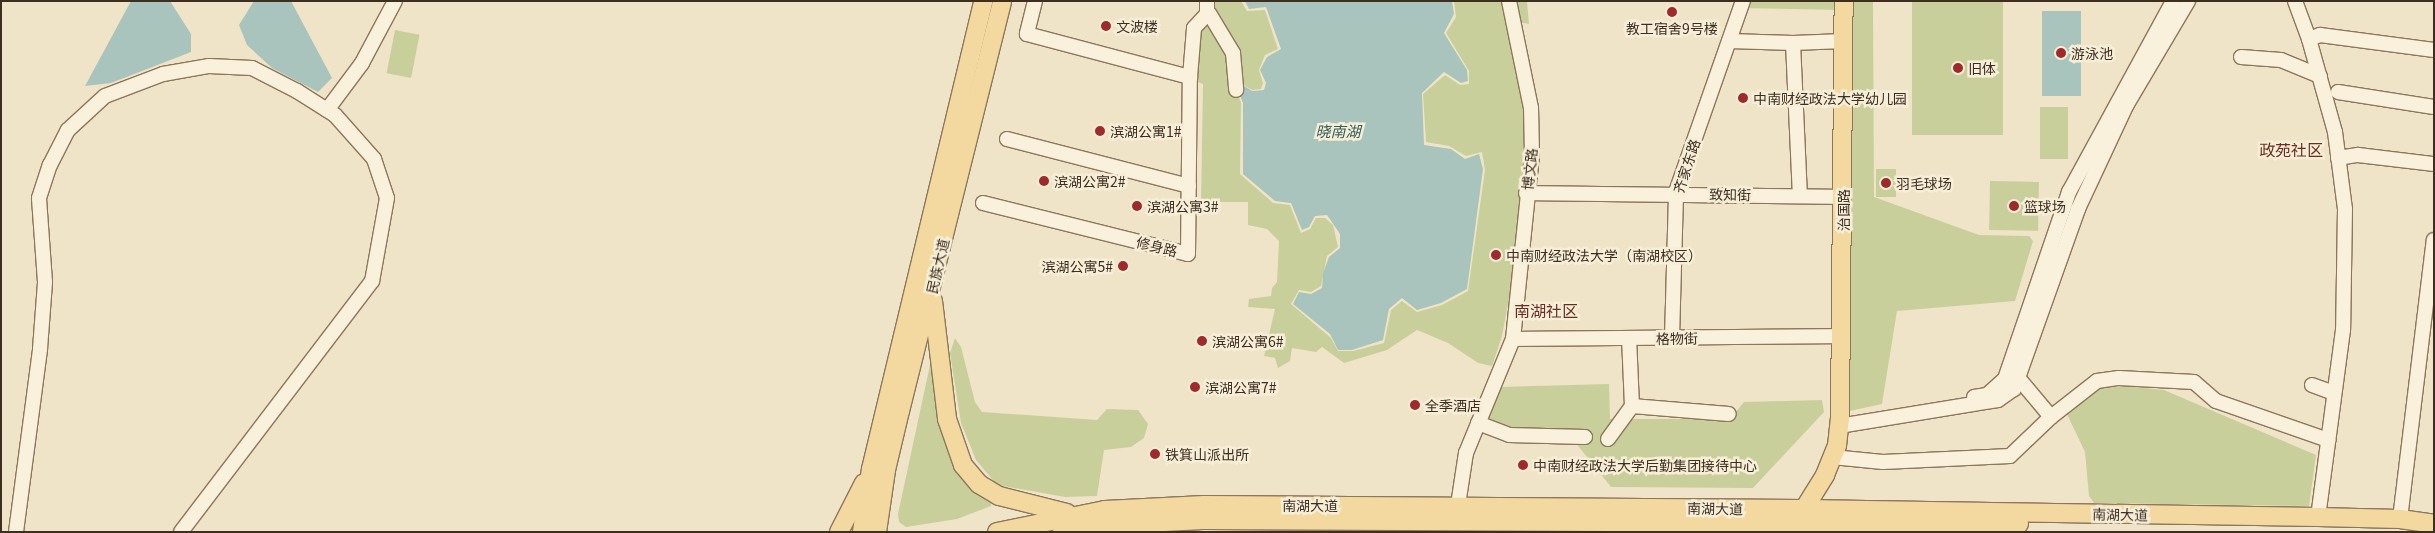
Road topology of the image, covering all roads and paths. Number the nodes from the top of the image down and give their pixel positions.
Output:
1 (395, 1) edge
2 (983, 1) edge
3 (1002, 1) edge
4 (1035, 1) edge
5 (1509, 1) edge
6 (1743, 1) edge
7 (1844, 1) edge
8 (2173, 1) edge
9 (2188, 1) edge
10 (2295, 1) edge
11 (1208, 7) edge
12 (2309, 39) junction
13 (1730, 41) junction
14 (1844, 41) junction
15 (1793, 43) junction
16 (2434, 50) edge
17 (2241, 58) dead end
18 (2320, 76) junction
19 (1190, 77) junction
20 (1236, 90) dead end
21 (2338, 92) dead end
22 (2434, 107) edge
23 (327, 110) junction
24 (1007, 139) dead end
25 (2338, 158) junction
26 (2434, 164) edge
27 (1189, 186) junction
28 (1676, 192) junction
29 (1526, 193) junction
30 (1800, 195) junction
31 (1843, 196) junction
32 (982, 203) dead end
33 (2434, 240) edge
34 (2432, 275) edge
35 (932, 290) junction
36 (2428, 333) edge
37 (1842, 336) junction
38 (1629, 338) junction
39 (1672, 338) junction
40 (1513, 340) junction
41 (2020, 380) junction
42 (2312, 385) dead end
43 (2334, 393) junction
44 (1632, 406) junction
45 (1729, 414) dead end
46 (2051, 417) junction
47 (1840, 422) junction
48 (1478, 423) junction
49 (1586, 437) dead end
50 (1608, 439) dead end
51 (2328, 440) junction
52 (1832, 457) junction
53 (871, 469) junction
54 (1458, 504) junction
55 (1073, 514) junction
56 (2318, 517) junction
57 (1799, 521) edge
58 (2434, 524) edge
59 (2405, 525) edge
60 (1408, 526) edge
61 (16, 532) edge
62 (181, 532) edge
63 (839, 532) edge
64 (862, 532) edge
65 (877, 532) edge
66 (997, 532) edge
67 (1062, 532) edge

1 - 23 street
2 - 53 main road, 民族大道
3 - 35 main road, 民族大道
4 - 19 street
5 - 29 street, 博文路
6 - 13 street, 齐家东路
7 - 14 main road, 治国路
8 - 47 street
9 - 41 street
10 - 12 street
11 - 19 street, 修身路
11 - 20 street
12 - 16 street
12 - 18 street
13 - 15 street
13 - 28 street, 齐家东路
14 - 15 street
14 - 31 main road, 治国路
15 - 30 street
17 - 18 street
18 - 25 street
19 - 27 street, 修身路
21 - 22 street
23 - 61 street
23 - 62 street
24 - 27 street
25 - 26 street
25 - 43 street
27 - 32 street, 修身路
28 - 29 street, 致知街
28 - 30 street, 致知街
28 - 39 street, 齐家东路
29 - 40 street, 博文路
30 - 31 street, 致知街
31 - 37 main road, 治国路
33 - 34 street
34 - 36 street
35 - 55 main road
35 - 65 main road, 民族大道
36 - 59 street
37 - 39 street, 格物街
37 - 47 main road, 治国路
38 - 39 street, 格物街
38 - 40 street, 格物街
38 - 44 street
40 - 48 street, 博文路
41 - 46 street
41 - 47 street
42 - 43 street
43 - 51 street
44 - 45 street
44 - 50 street
46 - 51 street
46 - 52 street
47 - 52 main road, 治国路
48 - 49 street
48 - 54 street, 博文路
51 - 56 street
52 - 57 main road, 治国路
53 - 63 main road
53 - 64 main road, 民族大道
54 - 55 main road, 南湖大道
54 - 57 main road, 南湖大道
55 - 66 main road, 南湖大道
56 - 57 main road, 南湖大道
56 - 59 main road, 南湖大道
57 - 59 main road, 南湖大道
57 - 60 main road, 南湖大道
58 - 59 main road, 南湖大道
60 - 67 main road, 南湖大道

